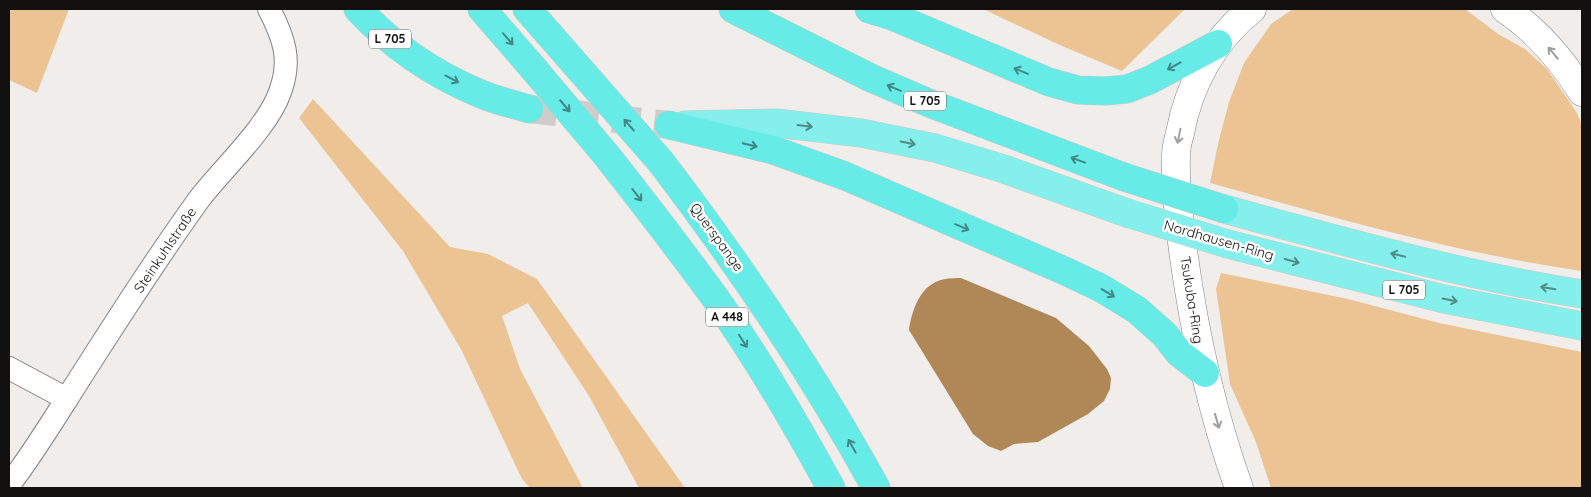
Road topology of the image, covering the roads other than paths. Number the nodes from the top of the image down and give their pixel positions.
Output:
1 (269, 9) edge
2 (358, 9) edge
3 (482, 9) edge
4 (527, 9) edge
5 (733, 9) edge
6 (869, 9) edge
7 (1252, 9) edge
8 (1505, 9) edge
9 (1218, 44) junction
10 (1582, 92) edge
11 (530, 109) tunnel mouth
12 (1582, 294) edge
13 (1582, 326) edge
14 (9, 368) edge
15 (1205, 373) junction
16 (66, 399) junction
17 (9, 486) edge
18 (832, 488) edge
19 (876, 488) edge
20 (1239, 488) edge

1 - 16 street, Steinkuhlstraße
2 -> 11 highway, L 705
3 -> 18 highway, A 448, bridge
19 -> 4 highway, Querspange / A 448, bridge
12 -> 5 highway, L 705, bridge
9 -> 6 highway
7 - 9 main road, Tsukuba-Ring
10 -> 8 main road
9 -> 15 main road, Tsukuba-Ring
15 -> 13 highway, Nordhausen-Ring / L 705, bridge
14 - 16 street
15 -> 20 main road, Tsukuba-Ring
16 - 17 street, Steinkuhlstraße

